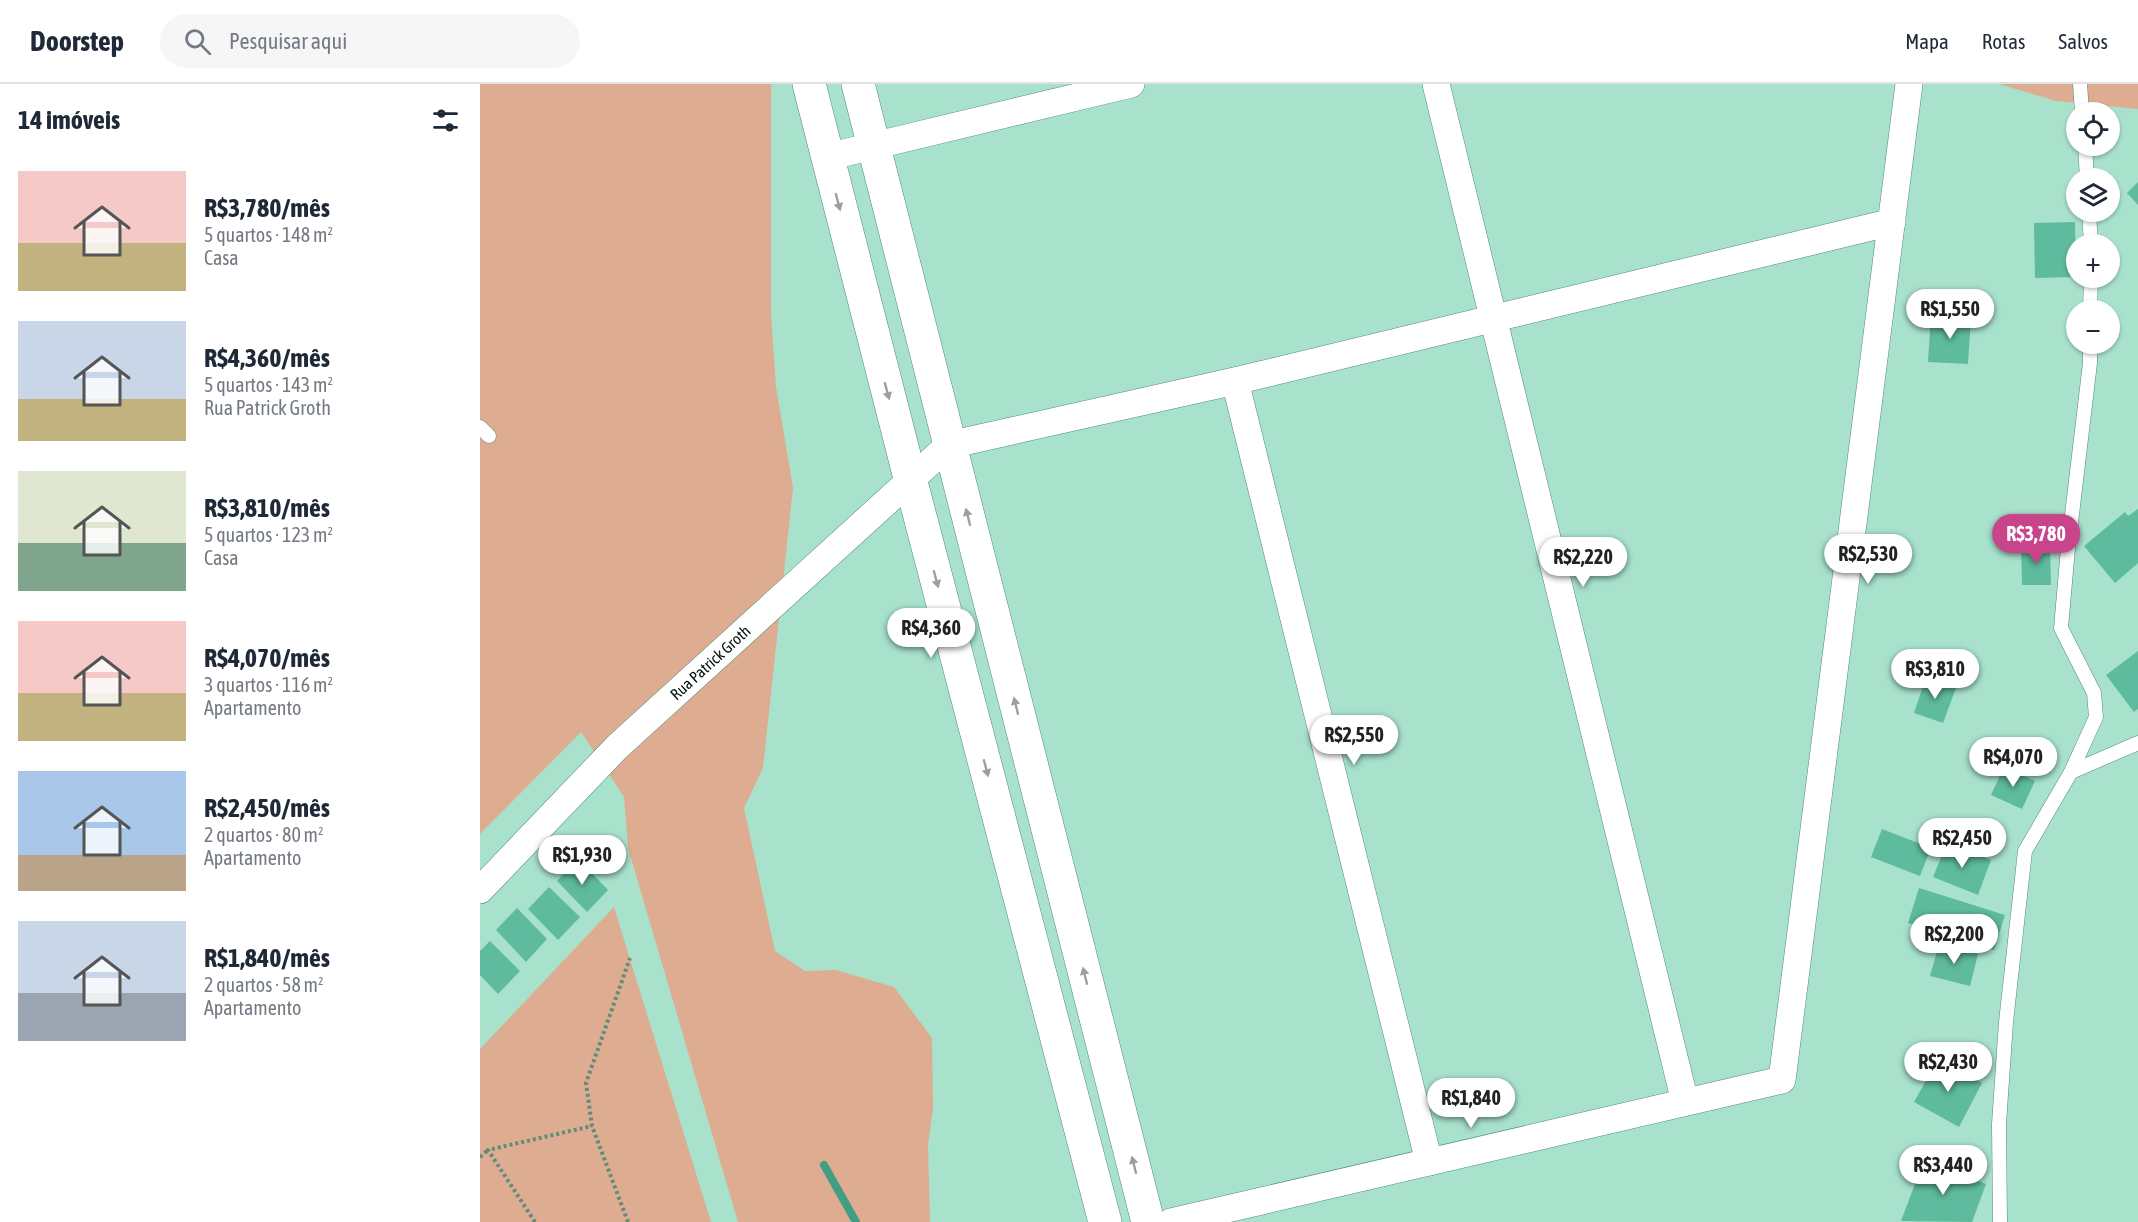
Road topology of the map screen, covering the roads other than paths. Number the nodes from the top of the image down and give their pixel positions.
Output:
1 (809, 84) edge
2 (858, 84) edge
3 (1131, 84) edge
4 (1436, 84) edge
5 (1909, 84) edge
6 (2080, 84) edge
7 (2081, 102) edge
8 (873, 147) junction
9 (827, 157) junction
10 (1892, 222) junction
11 (1493, 317) junction
12 (2090, 354) edge
13 (1235, 381) junction
14 (949, 445) junction
15 (911, 482) junction
16 (2138, 743) edge
17 (2071, 772) junction
18 (480, 890) edge
19 (1685, 1102) junction
20 (1429, 1162) junction
21 (1104, 1222) edge
22 (1148, 1222) edge
23 (1171, 1222) edge
24 (2000, 1222) edge

1 - 9 street
2 - 8 street
3 - 8 street
4 - 11 street
5 - 10 street
6 - 7 lane
8 - 9 street
8 - 14 street
9 -> 15 street
10 - 11 street
10 - 19 street
11 - 13 street
11 - 19 street
12 - 17 lane
13 - 14 street
13 - 20 street
14 - 15 street, Rua Patrick Groth
22 -> 14 street
15 - 18 street, Rua Patrick Groth
15 -> 21 street
16 - 17 lane
17 - 24 lane
19 - 20 street
20 - 23 street

